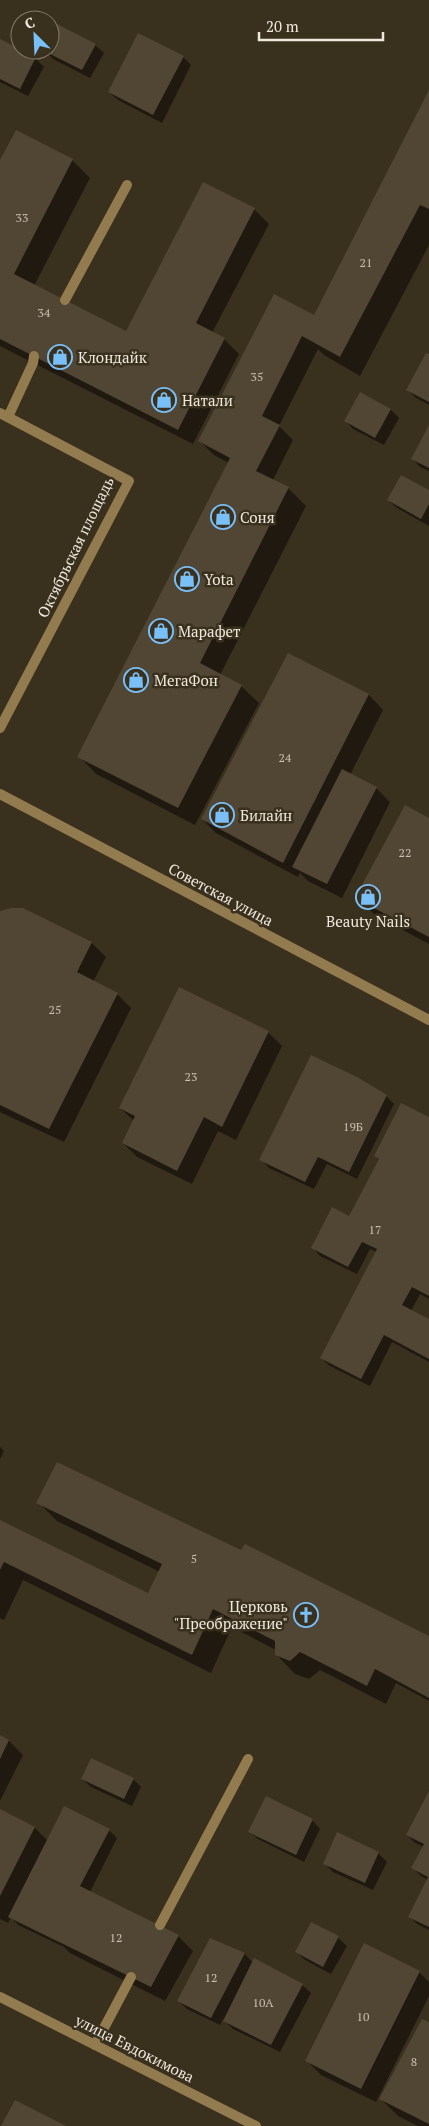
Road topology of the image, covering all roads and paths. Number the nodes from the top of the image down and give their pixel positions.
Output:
1 (127, 185) dead end
2 (65, 300) dead end
3 (34, 356) dead end
4 (4, 415) edge
5 (0, 728) edge
6 (0, 794) edge
7 (429, 1020) edge
8 (248, 1759) dead end
9 (160, 1925) dead end
10 (131, 1977) dead end
11 (0, 1997) edge
12 (94, 2045) junction
13 (256, 2126) edge

1 - 2 street
3 - 4 street
4 - 5 street, Октябрьская площадь
6 - 7 street, Советская улица
8 - 9 street
10 - 12 street
11 - 12 street, улица Евдокимова
12 - 13 street, улица Евдокимова

